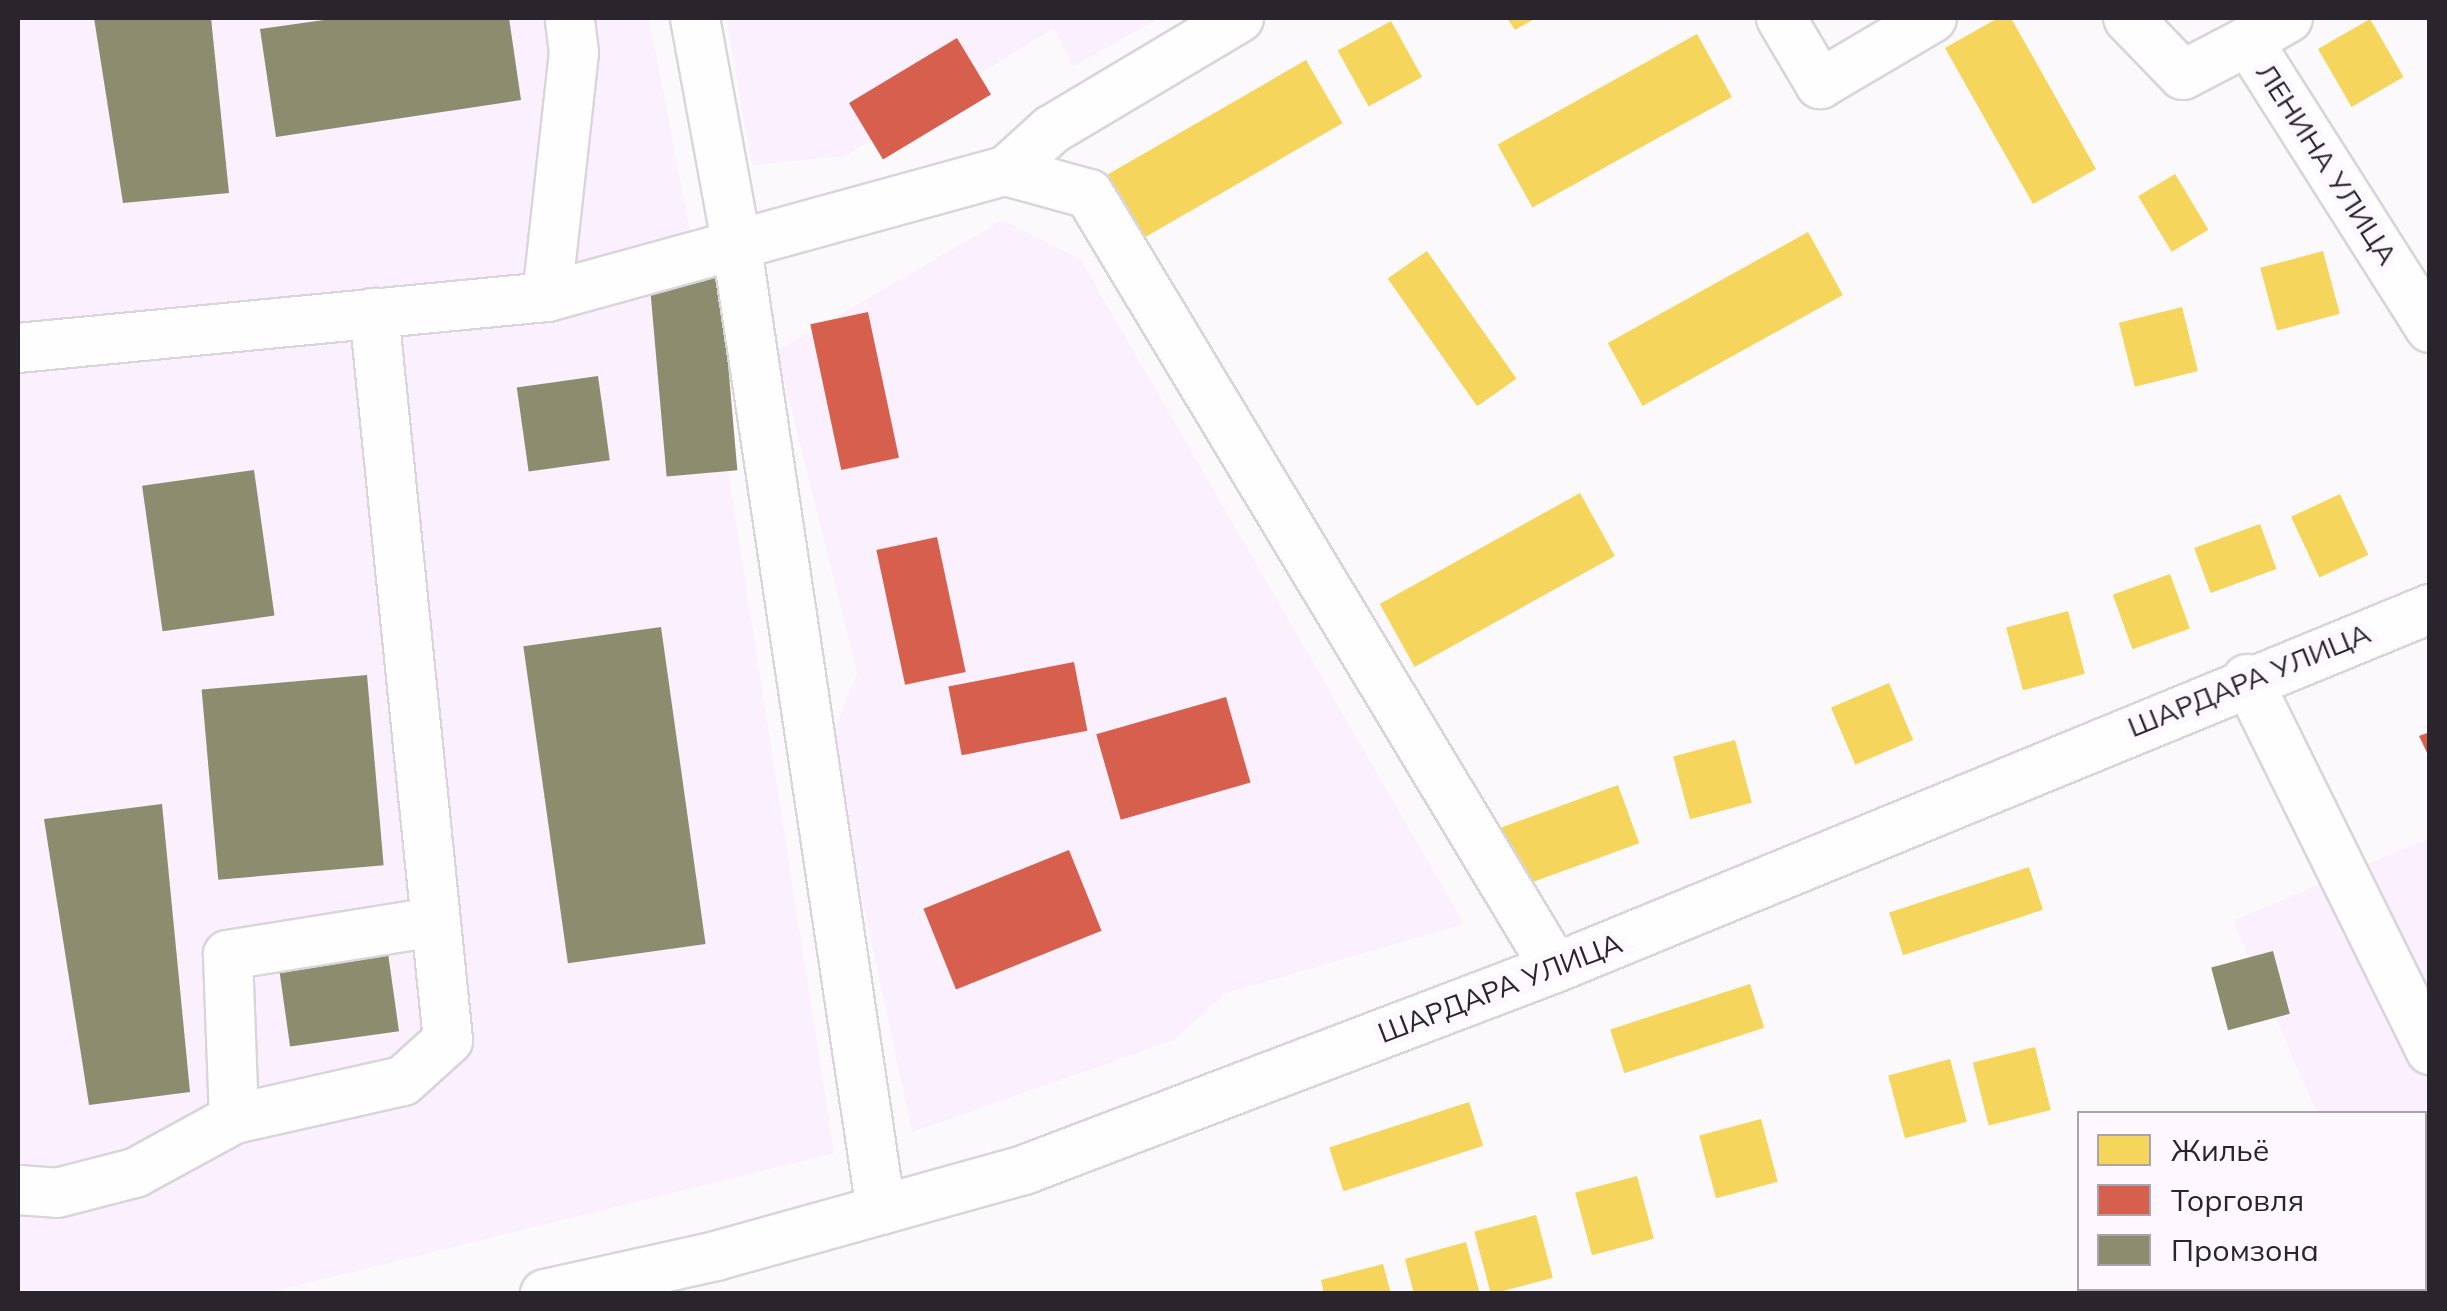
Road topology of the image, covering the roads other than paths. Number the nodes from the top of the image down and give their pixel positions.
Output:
1 (570, 18) edge
2 (695, 18) edge
3 (1239, 18) edge
4 (1781, 18) edge
5 (1932, 18) edge
6 (2128, 18) edge
7 (2288, 18) edge
8 (2248, 42) junction
9 (1006, 172) junction
10 (715, 247) junction
11 (547, 297) junction
12 (2422, 298) edge
13 (374, 314) junction
14 (18, 348) edge
15 (2430, 609) edge
16 (2247, 679) junction
17 (436, 922) junction
18 (1555, 968) junction
19 (2430, 1050) edge
20 (234, 1119) junction
21 (18, 1190) edge
22 (881, 1210) junction
23 (545, 1294) edge

1 - 11 street
2 - 10 street
3 - 9 street
4 - 5 street
6 - 8 street
7 - 8 street, ЛЕНИНА УЛИЦА
8 - 12 street, ЛЕНИНА УЛИЦА
9 - 10 street
9 - 18 street
10 - 11 street
10 - 22 street
11 - 13 street
13 - 14 street
13 - 17 street
15 - 16 street, ШАРДАРА УЛИЦА
16 - 18 street, ШАРДАРА УЛИЦА
16 - 19 street
17 - 20 street
17 - 20 street
18 - 22 street, ШАРДАРА УЛИЦА
20 - 21 street
22 - 23 street, ШАРДАРА УЛИЦА

